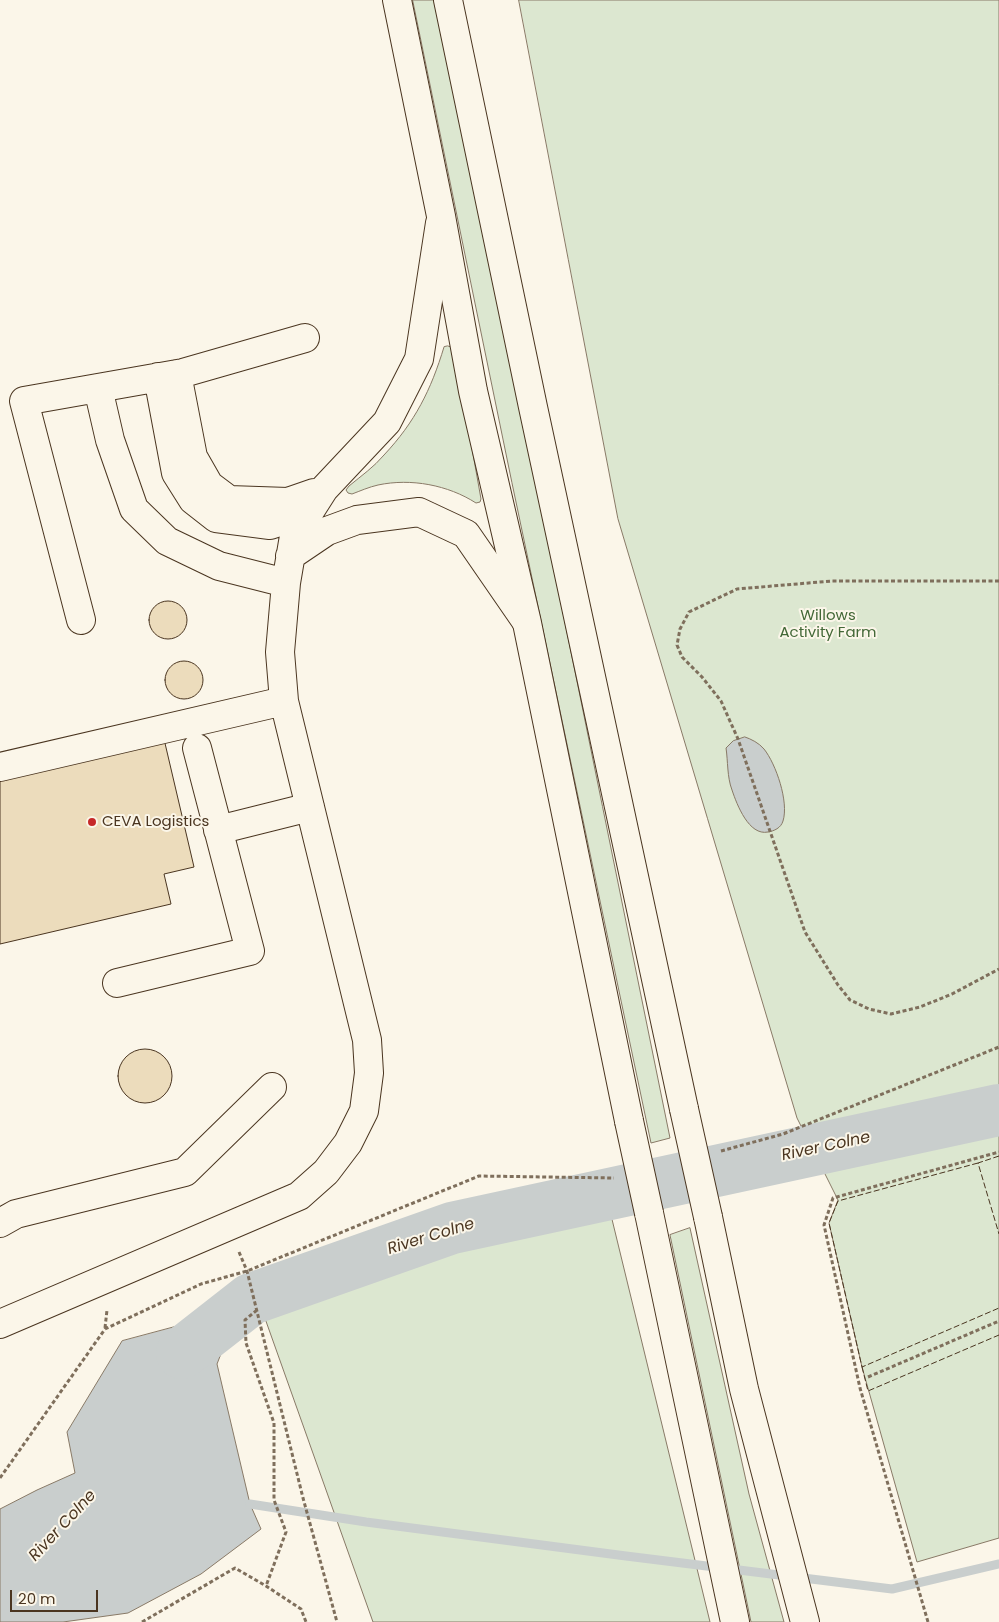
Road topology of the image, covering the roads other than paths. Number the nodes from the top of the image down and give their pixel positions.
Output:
1 (397, 0) edge
2 (448, 0) edge
3 (441, 216) junction
4 (305, 338) dead end
5 (168, 376) junction
6 (98, 388) junction
7 (324, 490) junction
8 (309, 512) junction
9 (290, 556) junction
10 (286, 584) junction
11 (81, 620) dead end
12 (527, 623) junction
13 (284, 701) junction
14 (197, 748) dead end
15 (0, 768) edge
16 (310, 807) junction
17 (218, 830) junction
18 (117, 983) dead end
19 (272, 1087) dead end
20 (0, 1223) edge
21 (0, 1324) edge
22 (803, 1614) edge
23 (735, 1622) edge

1 - 3 main road
2 - 22 main road, bridge
3 - 7 main road
3 - 12 main road
4 - 5 main road
5 - 6 main road
5 - 7 main road
5 - 8 main road
6 - 10 main road
6 - 11 main road
7 - 8 main road
8 - 9 main road
9 - 10 main road
9 - 12 main road
10 - 13 main road
12 - 23 main road, bridge
13 - 15 main road
13 - 16 main road
14 - 17 main road
16 - 17 main road
16 - 21 main road
17 - 18 main road
19 - 20 main road

